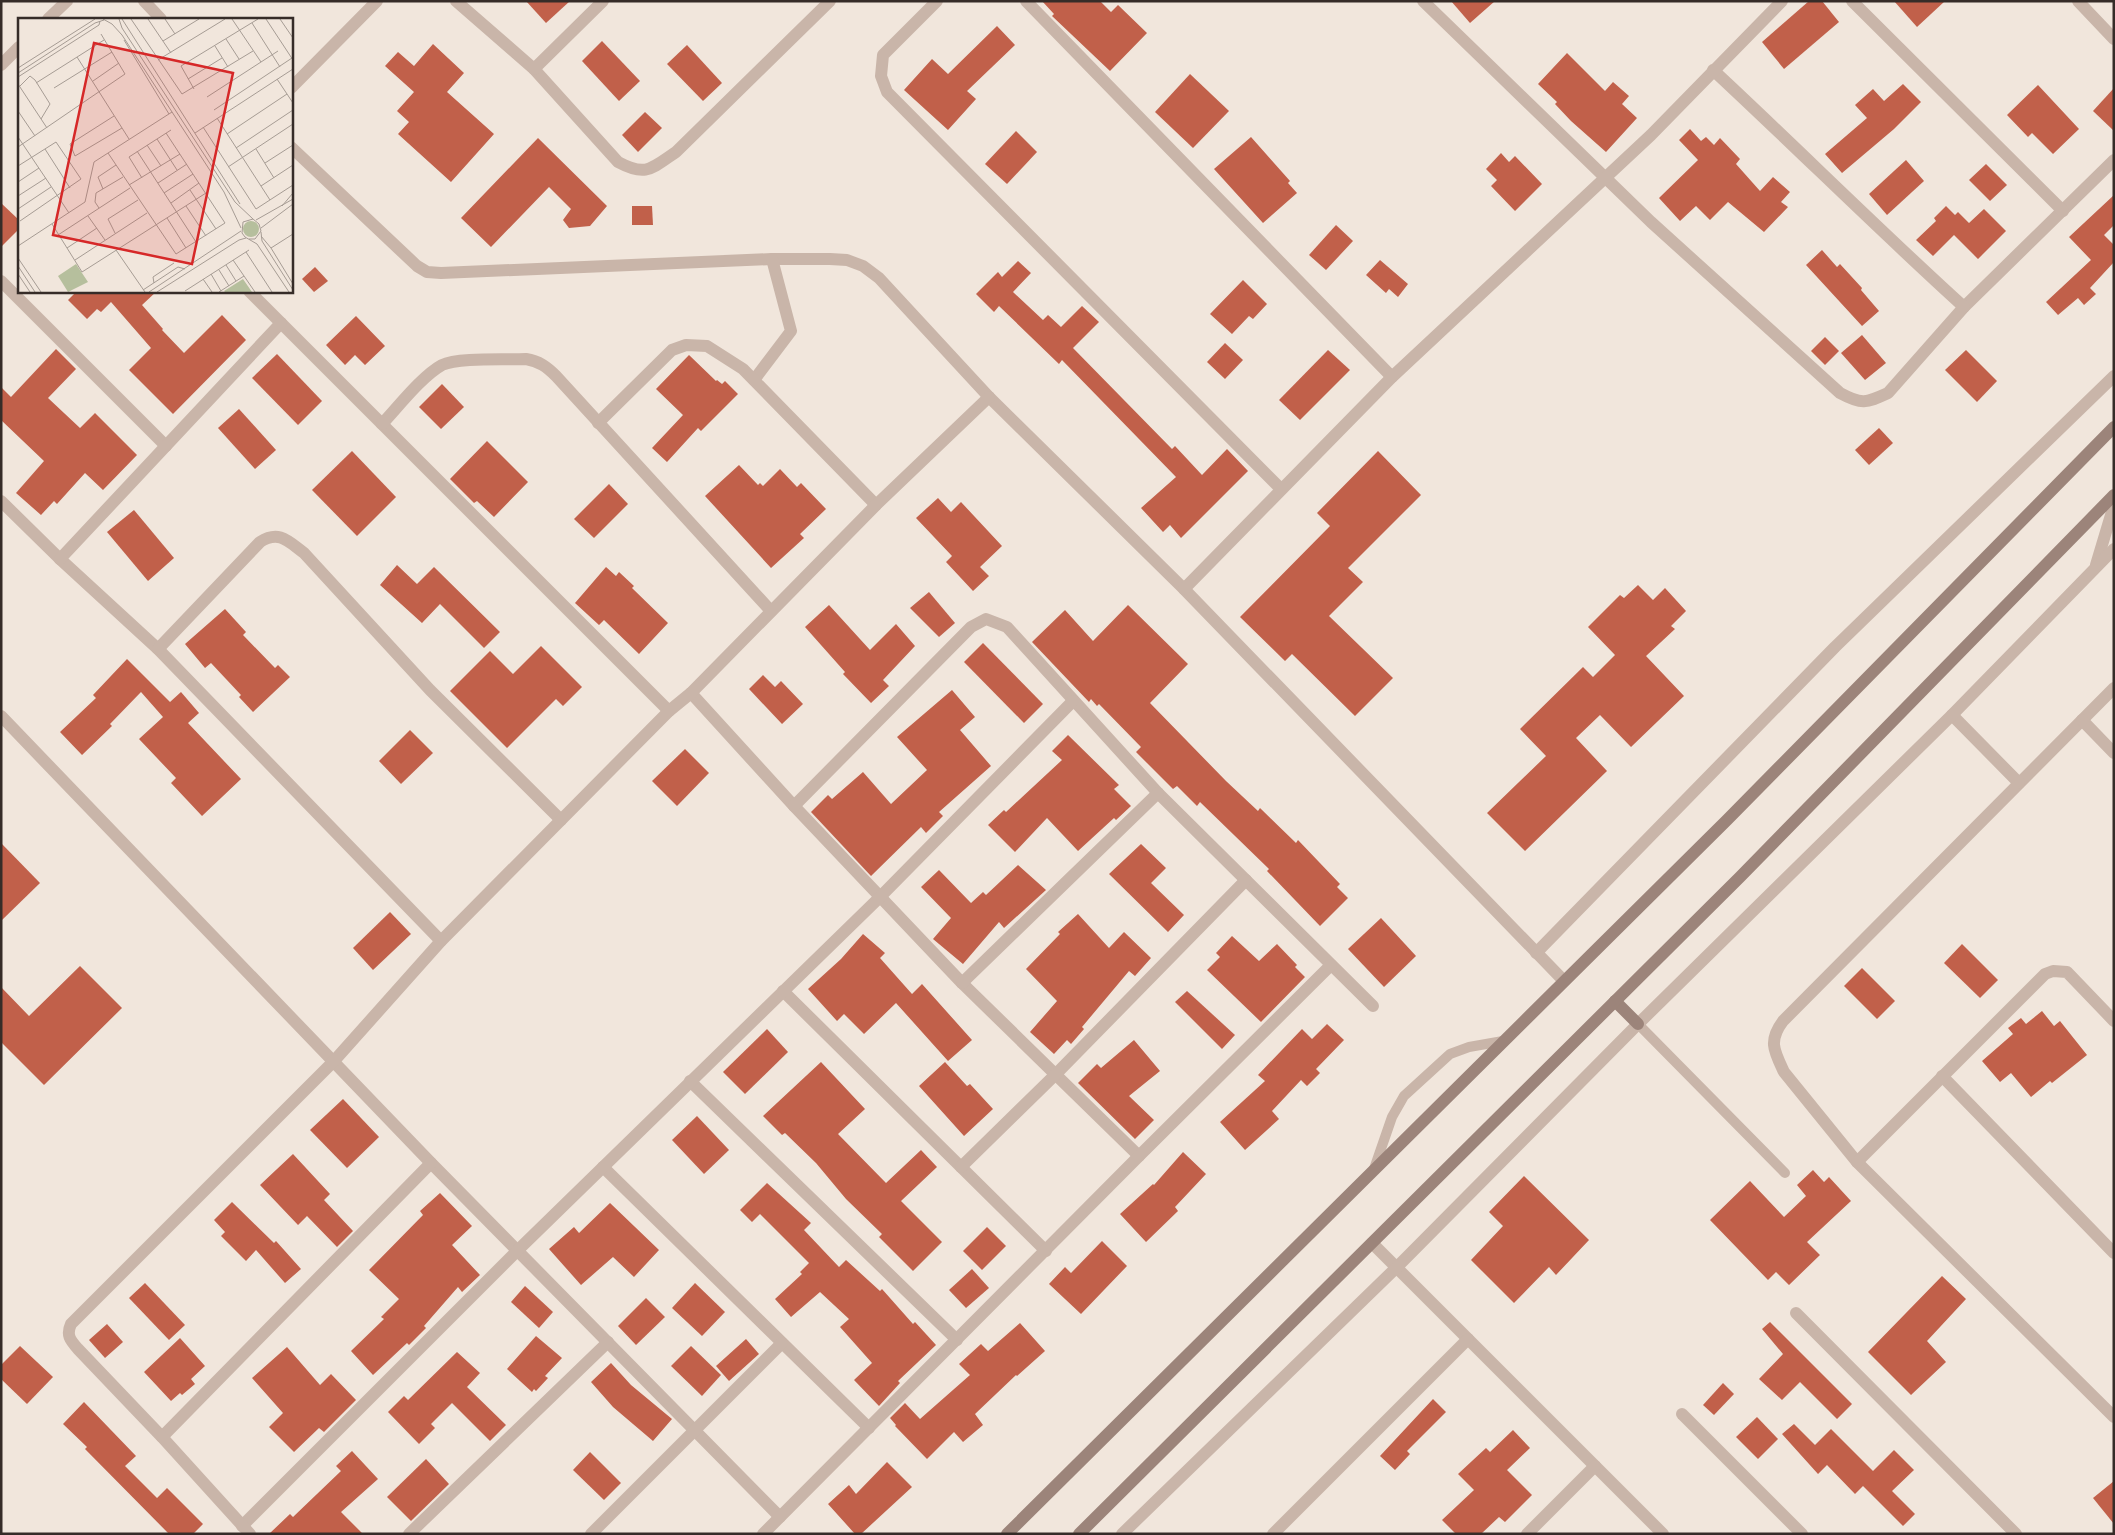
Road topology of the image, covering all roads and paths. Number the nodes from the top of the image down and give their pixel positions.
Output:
1 (67, 1) edge
2 (144, 1) edge
3 (377, 1) edge
4 (456, 1) edge
5 (603, 1) edge
6 (830, 1) edge
7 (937, 1) edge
8 (1026, 1) edge
9 (1423, 1) edge
10 (1782, 1) edge
11 (1852, 1) edge
12 (2078, 1) edge
13 (49, 18) edge
14 (160, 18) edge
15 (2114, 39) edge
16 (16, 55) edge
17 (1, 65) edge
18 (534, 69) junction
19 (1713, 70) junction
20 (292, 87) edge
21 (292, 148) edge
22 (2114, 160) edge
23 (1605, 178) junction
24 (2062, 211) junction
25 (772, 259) junction
26 (1, 281) edge
27 (250, 292) edge
28 (1964, 307) junction
29 (281, 323) junction
30 (2114, 376) edge
31 (1392, 377) junction
32 (754, 380) junction
33 (989, 397) junction
34 (598, 423) junction
35 (382, 424) junction
36 (2114, 427) edge
37 (166, 446) junction
38 (1281, 489) junction
39 (2114, 495) edge
40 (1, 501) edge
41 (876, 505) junction
42 (2114, 505) edge
43 (2114, 549) edge
44 (60, 559) junction
45 (2096, 567) junction
46 (1184, 589) junction
47 (771, 610) junction
48 (158, 649) junction
49 (2114, 688) edge
50 (691, 693) junction
51 (1073, 701) junction
52 (669, 711) junction
53 (1952, 715) junction
54 (1, 716) edge
55 (2082, 720) junction
56 (2114, 753) edge
57 (2019, 783) junction
58 (1158, 793) junction
59 (794, 806) junction
60 (561, 820) junction
61 (1246, 880) junction
62 (880, 897) junction
63 (441, 942) junction
64 (1536, 954) junction
65 (1331, 965) junction
66 (1564, 981) junction
67 (962, 983) junction
68 (783, 990) junction
69 (1615, 1001) junction
70 (1373, 1006) dead end
71 (2114, 1021) edge
72 (1638, 1024) junction
73 (1504, 1041) junction
74 (334, 1061) junction
75 (1056, 1074) junction
76 (1942, 1076) junction
77 (690, 1081) junction
78 (1139, 1156) junction
79 (1857, 1162) junction
80 (431, 1163) junction
81 (603, 1167) junction
82 (961, 1167) junction
83 (1374, 1170) junction
84 (1785, 1173) dead end
85 (1372, 1243) junction
86 (517, 1251) junction
87 (1046, 1251) junction
88 (2114, 1253) edge
89 (1396, 1268) junction
90 (1796, 1313) dead end
91 (1468, 1339) junction
92 (957, 1340) junction
93 (608, 1342) junction
94 (782, 1343) junction
95 (1682, 1414) dead end
96 (2114, 1417) edge
97 (869, 1428) junction
98 (695, 1430) junction
99 (162, 1437) junction
100 (1595, 1466) junction
101 (780, 1517) junction
102 (246, 1530) edge
103 (409, 1534) edge
104 (591, 1534) edge
105 (763, 1534) edge
106 (1007, 1534) edge
107 (1080, 1534) edge
108 (1122, 1534) edge
109 (1273, 1534) edge
110 (1527, 1534) edge
111 (1664, 1534) edge
112 (1802, 1534) edge
113 (2016, 1534) edge

1 - 13 street
2 - 14 street
3 - 20 street
4 - 18 street
5 - 18 street
6 - 18 street
7 - 38 street
8 - 31 street
9 - 23 street
10 - 19 street
11 - 24 street
12 - 15 street
16 - 17 street
19 - 23 street
19 - 28 street
21 - 25 street
22 - 24 street
23 - 28 street
23 - 31 street
24 - 28 street
25 - 32 street
25 - 33 street
26 - 37 street
27 - 29 street
29 - 35 street
29 - 37 street
30 - 64 street
31 - 38 street
32 - 34 street
32 - 41 street
33 - 41 street
33 - 46 street
34 - 35 street
34 - 47 street
35 - 52 street
36 - 66 street
37 - 44 street
38 - 46 street
39 - 69 street
40 - 44 street
41 - 47 street
42 - 45 street
43 - 45 street
44 - 48 street
45 - 53 street
46 - 64 street
47 - 50 street
48 - 60 street
48 - 63 street
49 - 55 street
50 - 52 street
50 - 59 street
51 - 58 street
51 - 59 street
51 - 62 street
52 - 60 street
53 - 57 street
53 - 72 street
54 - 74 street
55 - 56 street
55 - 57 street
57 - 79 street
58 - 61 street
58 - 67 street
59 - 62 street
60 - 63 street
61 - 65 street
61 - 75 street
62 - 67 street
62 - 68 street
63 - 74 street
64 - 66 street
65 - 70 street
65 - 78 street
66 - 73 street
67 - 75 street
68 - 77 street
68 - 82 street
69 - 72 street
69 - 85 street
71 - 76 street
72 - 84 lane
72 - 89 street
73 - 83 street
73 - 83 lane
74 - 80 street
74 - 99 street
75 - 78 street
75 - 82 street
76 - 79 street
76 - 88 street
77 - 81 street
77 - 92 street
78 - 87 street
79 - 96 street
80 - 86 street
80 - 99 street
81 - 86 street
81 - 94 street
82 - 87 street
83 - 106 street
85 - 89 street
85 - 107 street
86 - 93 street
86 - 102 street
87 - 92 street
89 - 91 street
89 - 108 street
90 - 113 street
91 - 100 street
91 - 109 street
92 - 97 street
93 - 98 street
93 - 103 street
94 - 97 street
94 - 98 street
95 - 112 street
97 - 101 street
98 - 101 street
98 - 104 street
99 - 102 street
100 - 110 street
100 - 111 street
101 - 105 street

